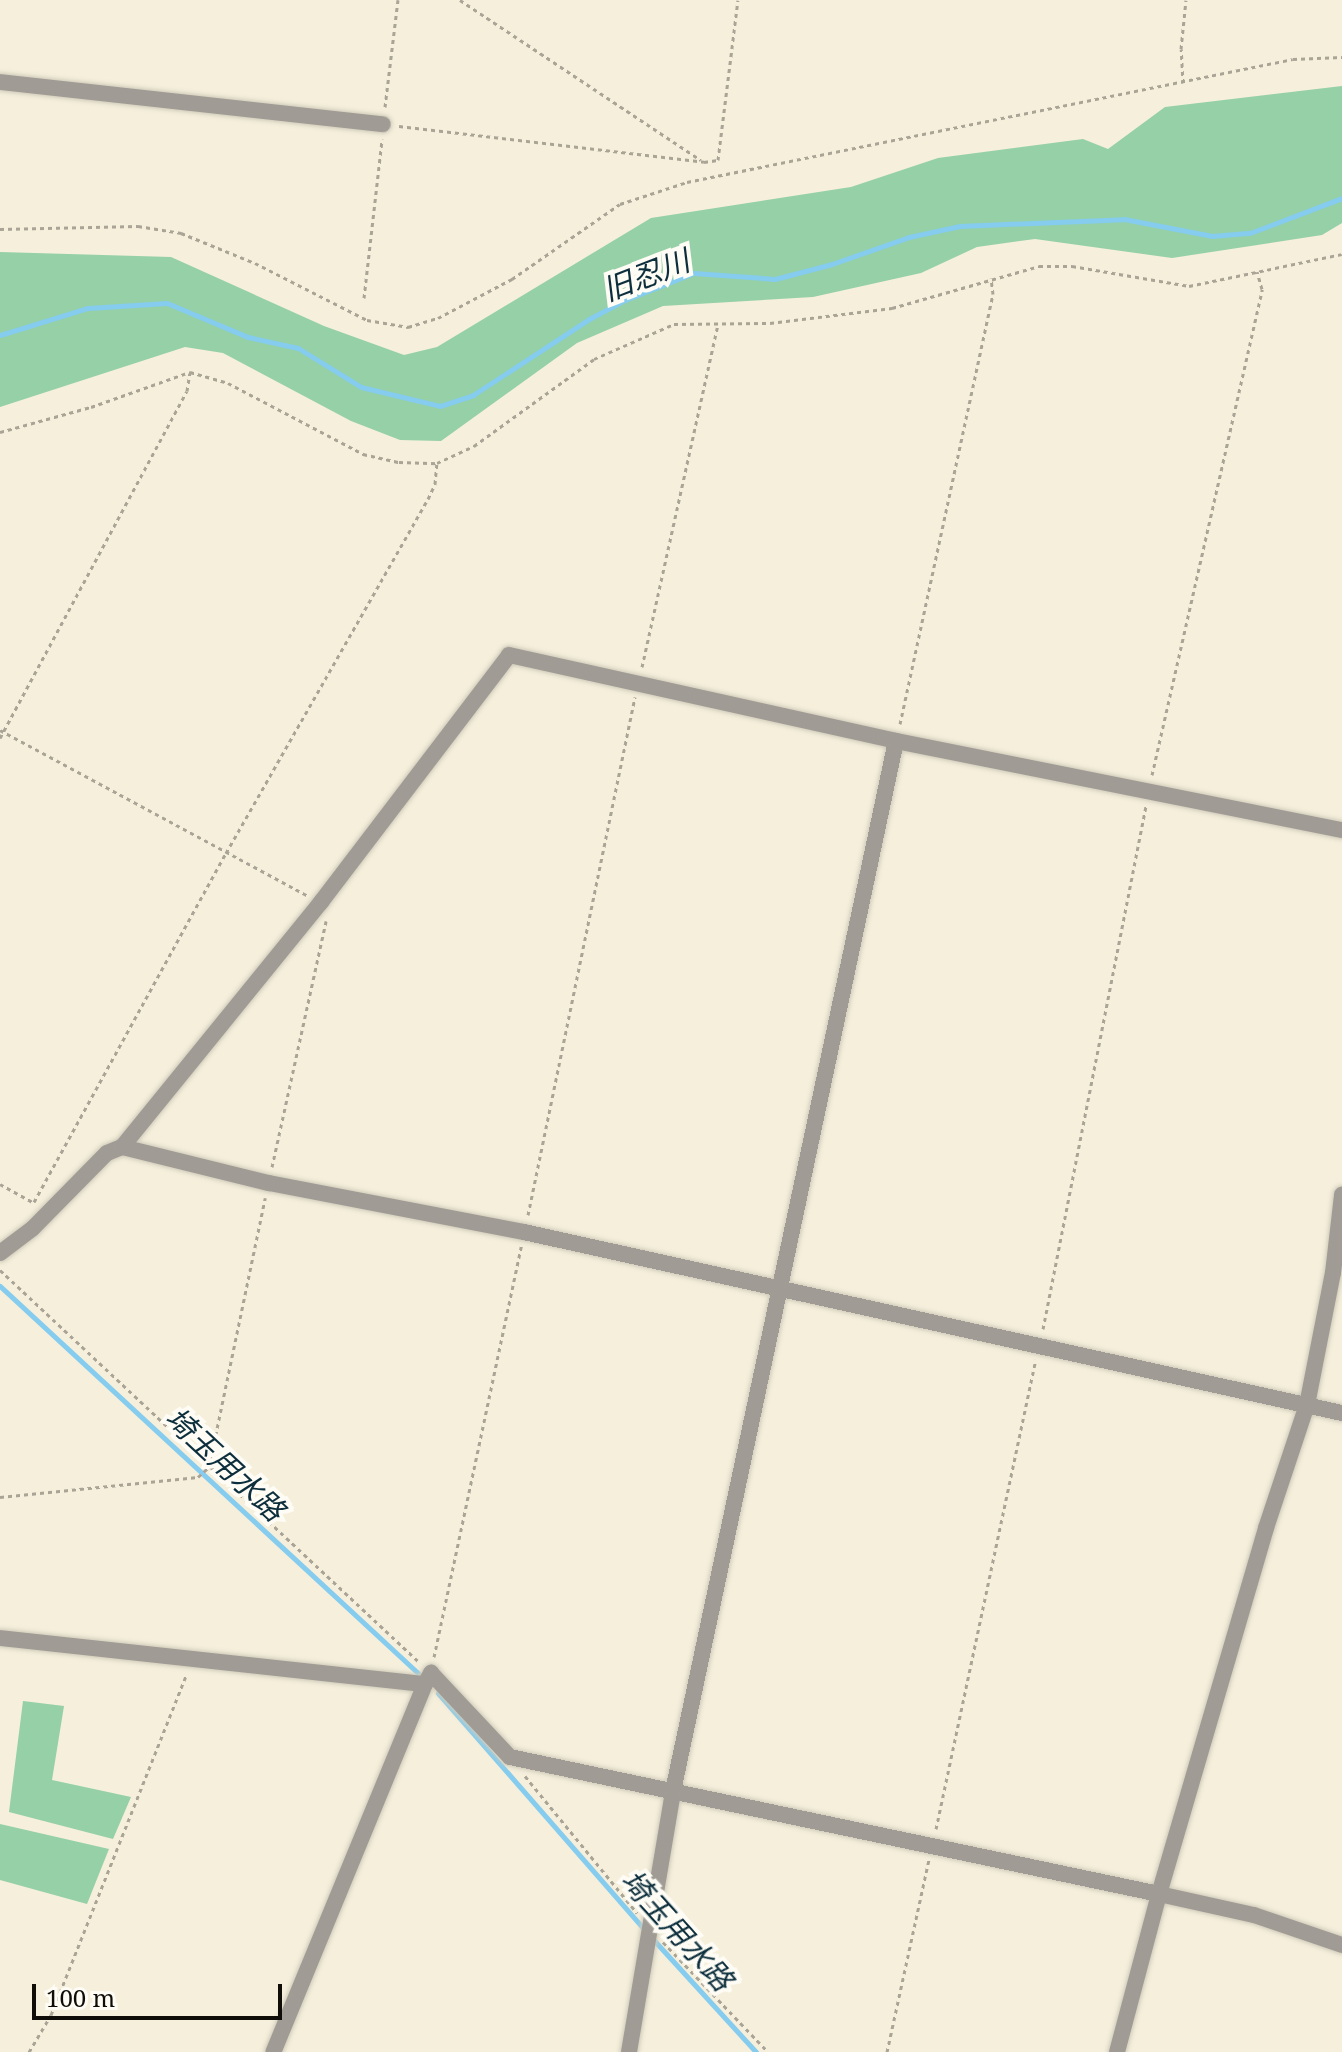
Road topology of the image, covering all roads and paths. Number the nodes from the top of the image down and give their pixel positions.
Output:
1 (398, 0) edge
2 (460, 0) edge
3 (738, 0) edge
4 (1186, 0) edge
5 (1342, 57) edge
6 (0, 82) edge
7 (1183, 83) junction
8 (383, 124) junction
9 (704, 162) junction
10 (0, 229) edge
11 (1342, 254) edge
12 (1257, 272) junction
13 (991, 278) junction
14 (364, 298) dead end
15 (719, 321) junction
16 (190, 372) junction
17 (0, 432) edge
18 (437, 463) junction
19 (638, 682) junction
20 (0, 738) edge
21 (896, 741) junction
22 (1148, 792) junction
23 (1342, 830) edge
24 (122, 1147) junction
25 (0, 1184) edge
26 (1342, 1195) edge
27 (34, 1203) junction
28 (33, 1228) junction
29 (524, 1232) junction
30 (0, 1253) edge
31 (0, 1270) edge
32 (780, 1289) junction
33 (1039, 1347) junction
34 (1307, 1405) junction
35 (1342, 1413) edge
36 (205, 1471) dead end
37 (0, 1497) edge
38 (0, 1638) edge
39 (193, 1659) junction
40 (428, 1678) junction
41 (510, 1757) junction
42 (673, 1791) junction
43 (932, 1846) junction
44 (1159, 1894) junction
45 (647, 1931) junction
46 (1342, 1945) edge
47 (29, 2052) edge
48 (273, 2052) edge
49 (629, 2052) edge
50 (768, 2052) edge
51 (887, 2052) edge
52 (1117, 2052) edge

1 - 8 path
2 - 9 path
3 - 9 path
4 - 7 path
5 - 7 path
6 - 8 street
7 - 10 path
8 - 9 path
8 - 14 path
11 - 12 path
12 - 13 path
12 - 22 path
13 - 15 path
13 - 21 path
15 - 18 path
15 - 19 path
16 - 17 path
16 - 18 path
16 - 20 path
18 - 27 path
19 - 21 street
19 - 24 street
19 - 29 path
21 - 22 street
21 - 32 street
22 - 23 street
22 - 33 path
24 - 28 street
24 - 29 street
25 - 27 path
26 - 34 street
27 - 28 path
28 - 30 street
29 - 32 street
29 - 40 path
31 - 40 path
32 - 33 street
32 - 42 street
33 - 34 street
33 - 43 path
34 - 35 street
34 - 44 street
36 - 37 path
38 - 39 street
39 - 40 street
39 - 47 path
40 - 41 street
40 - 48 street
41 - 42 street
41 - 45 path
42 - 43 street
42 - 45 street
43 - 44 street
43 - 51 path
44 - 46 street
44 - 52 street
45 - 49 street
45 - 50 path

